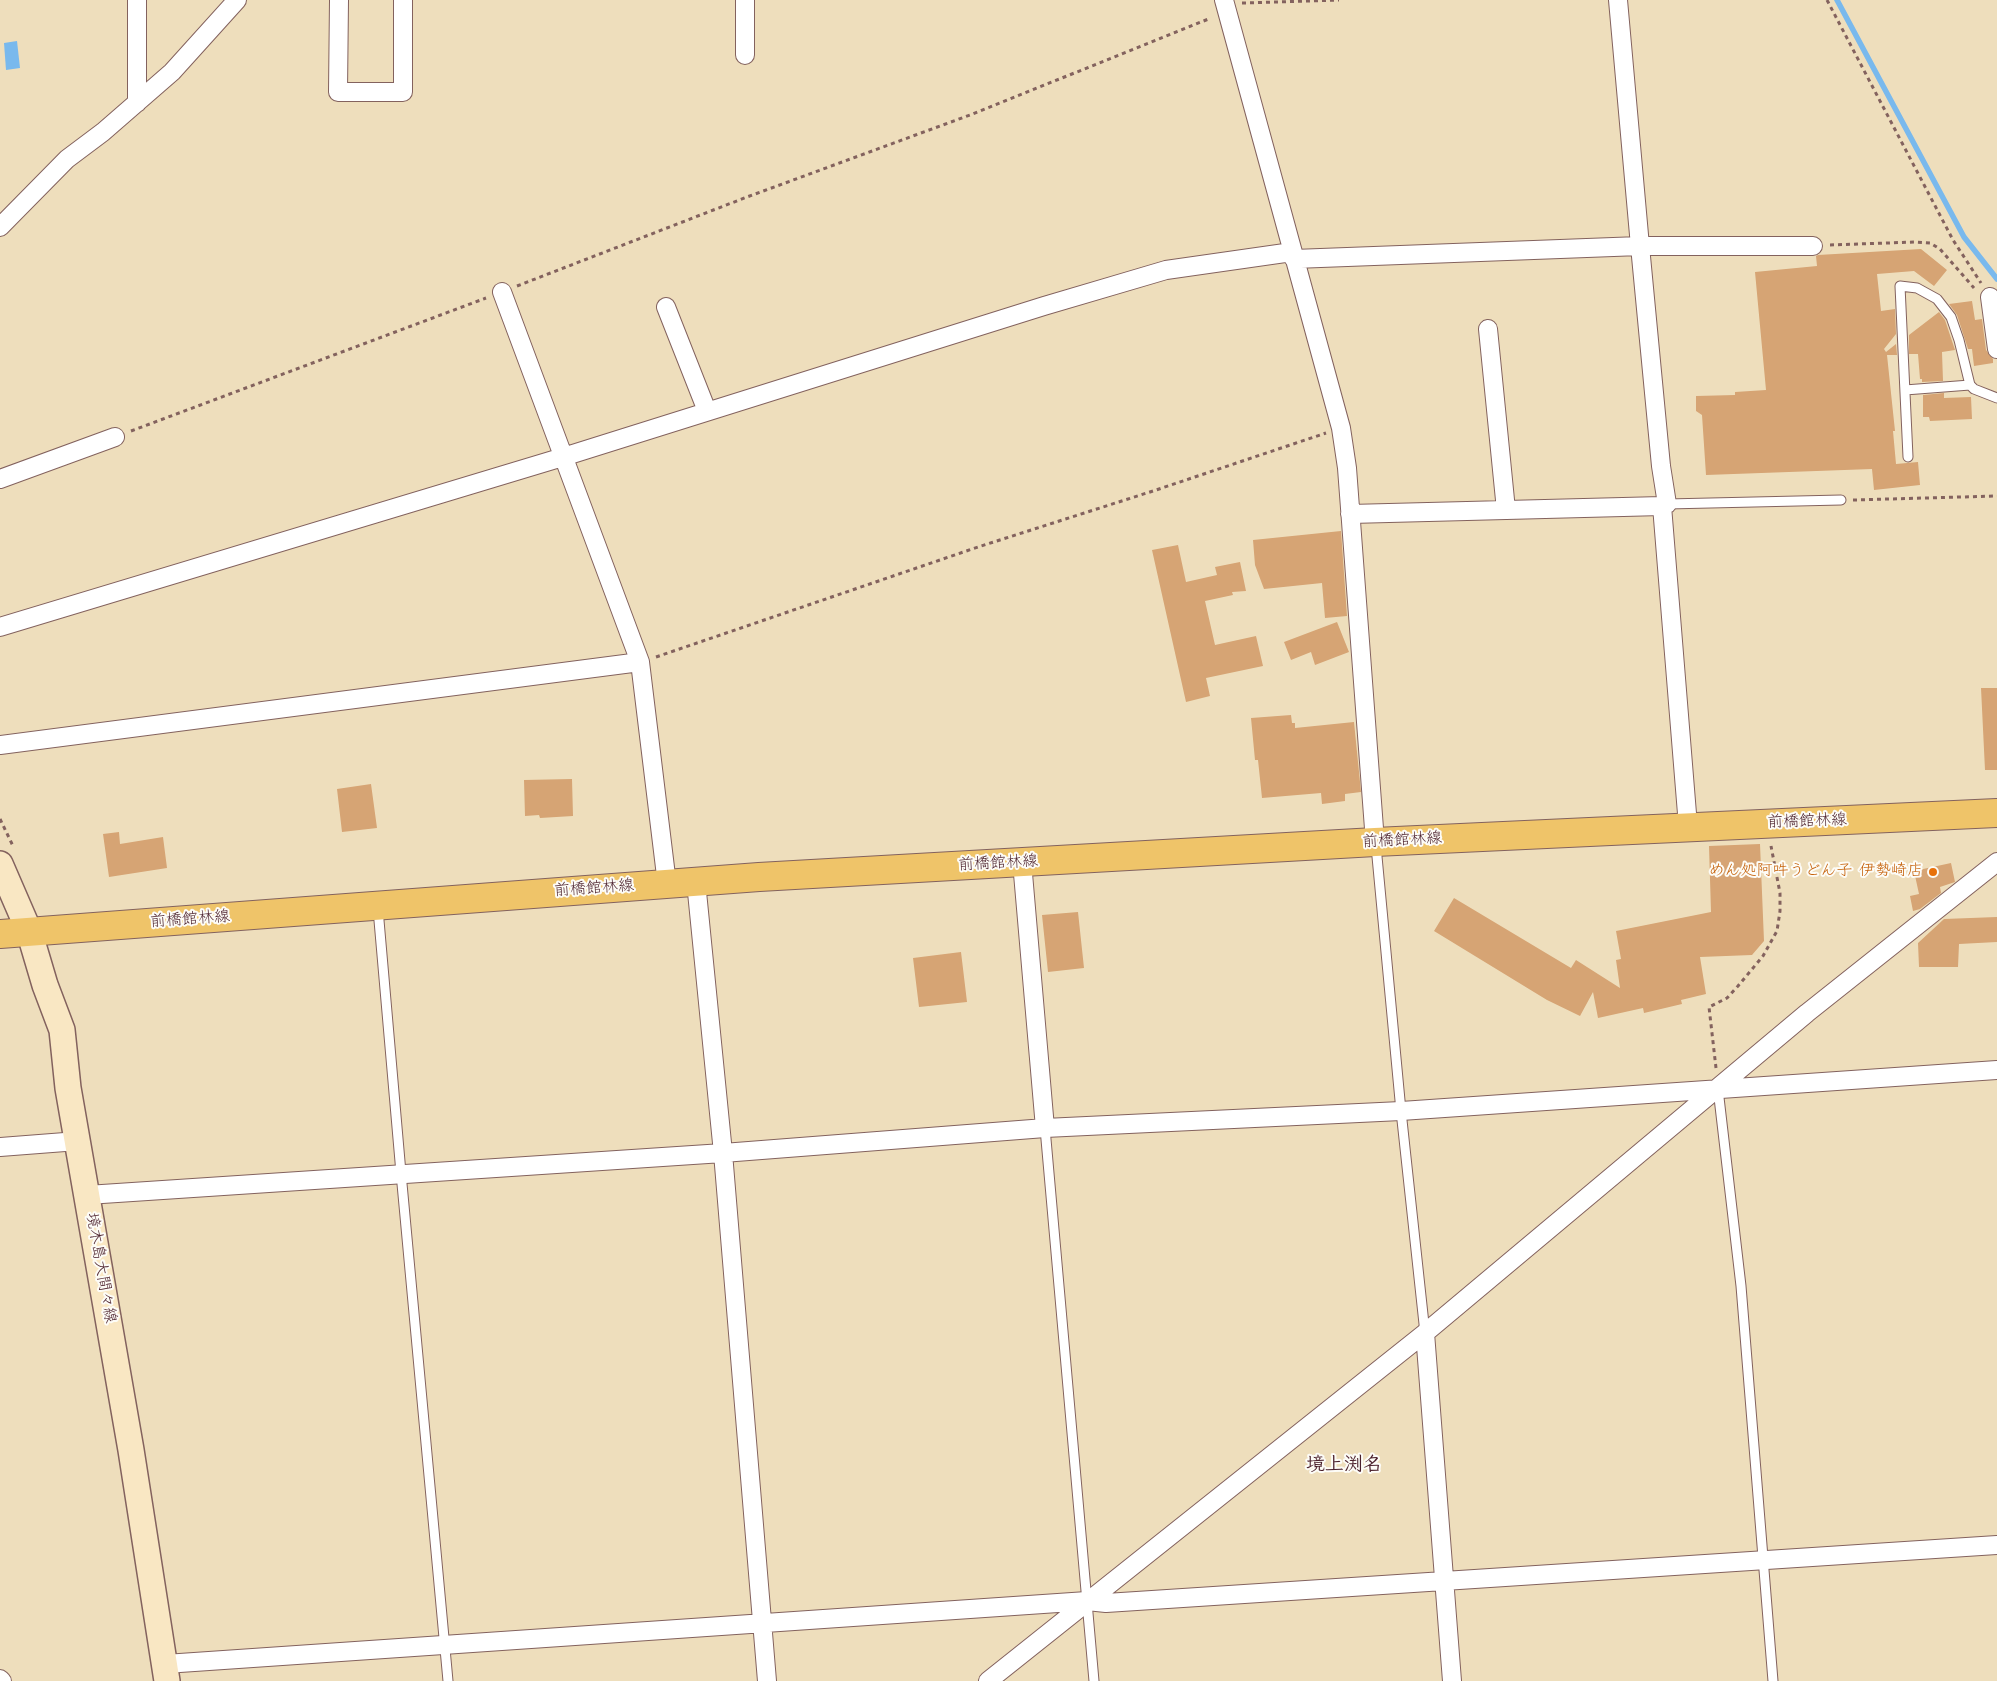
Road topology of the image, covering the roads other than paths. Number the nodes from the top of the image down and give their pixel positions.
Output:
1 (137, 0) edge
2 (339, 0) edge
3 (403, 0) edge
4 (745, 0) edge
5 (1618, 0) edge
6 (235, 1) edge
7 (1226, 5) edge
8 (745, 55) dead end
9 (137, 103) junction
10 (0, 227) edge
11 (1640, 246) junction
12 (1813, 246) road end
13 (1293, 256) junction
14 (502, 292) road end
15 (1994, 295) edge
16 (666, 307) dead end
17 (1488, 329) dead end
18 (1997, 349) edge
19 (1970, 385) junction
20 (1905, 390) junction
21 (1997, 398) edge
22 (707, 411) junction
23 (115, 436) road end
24 (562, 457) junction
25 (1908, 457) dead end
26 (0, 480) edge
27 (1841, 500) road end
28 (1664, 505) junction
29 (1506, 510) junction
30 (1350, 514) junction
31 (0, 627) edge
32 (640, 662) junction
33 (0, 745) edge
34 (1997, 813) edge
35 (1688, 826) junction
36 (1375, 842) junction
37 (1022, 862) junction
38 (1997, 862) edge
39 (0, 864) edge
40 (696, 882) junction
41 (667, 884) junction
42 (378, 906) junction
43 (29, 931) junction
44 (0, 934) edge
45 (1997, 1070) edge
46 (1718, 1089) junction
47 (1401, 1111) junction
48 (1045, 1128) junction
49 (78, 1142) junction
50 (0, 1147) edge
51 (723, 1153) junction
52 (400, 1173) junction
53 (88, 1195) junction
54 (1425, 1333) junction
55 (1997, 1545) edge
56 (1762, 1560) junction
57 (1444, 1580) junction
58 (1087, 1601) junction
59 (763, 1624) junction
60 (445, 1645) junction
61 (166, 1673) edge
62 (448, 1681) edge
63 (767, 1681) edge
64 (988, 1681) edge
65 (1094, 1681) edge
66 (1452, 1681) edge
67 (1773, 1681) edge

1 - 9 street
2 - 3 street
4 - 8 street
5 - 11 street
6 - 9 street
7 - 13 street
9 - 10 street
11 - 12 street
11 - 13 street
11 - 28 street
13 - 22 street
13 - 30 street
14 - 24 street
15 - 18 street
16 - 22 street
17 - 29 street
19 - 20 lane
19 - 20 lane
19 - 21 lane
20 - 25 lane
22 - 24 street
23 - 26 street
24 - 31 street
24 - 32 street
27 - 28 lane
28 - 29 street
28 - 35 street
29 - 30 street
30 - 36 street
32 - 33 street
32 - 41 street
34 - 35 main road, 前橋館林線
35 - 36 main road, 前橋館林線
36 - 37 main road, 前橋館林線
36 - 47 lane
37 - 40 main road, 前橋館林線
37 - 48 street
38 - 46 street
39 - 43 main road, 境木島大間々線
40 - 41 main road, 前橋館林線
40 - 51 street
41 - 42 main road, 前橋館林線
42 - 43 main road, 前橋館林線
42 - 52 lane
43 - 44 main road, 前橋館林線
43 - 49 main road, 境木島大間々線
45 - 46 street
46 - 47 street
46 - 54 street
46 - 56 lane
47 - 48 street
47 - 54 lane
48 - 51 street
48 - 58 lane
49 - 50 street
49 - 53 main road, 境木島大間々線
51 - 52 street
51 - 59 street
52 - 53 street
52 - 60 lane
53 - 61 main road, 境木島大間々線
54 - 57 street
54 - 58 street
55 - 56 street
56 - 57 street
56 - 67 lane
57 - 58 street
57 - 66 street
58 - 59 street
58 - 64 street
58 - 65 lane
59 - 60 street
59 - 63 street
60 - 61 street
60 - 62 lane

